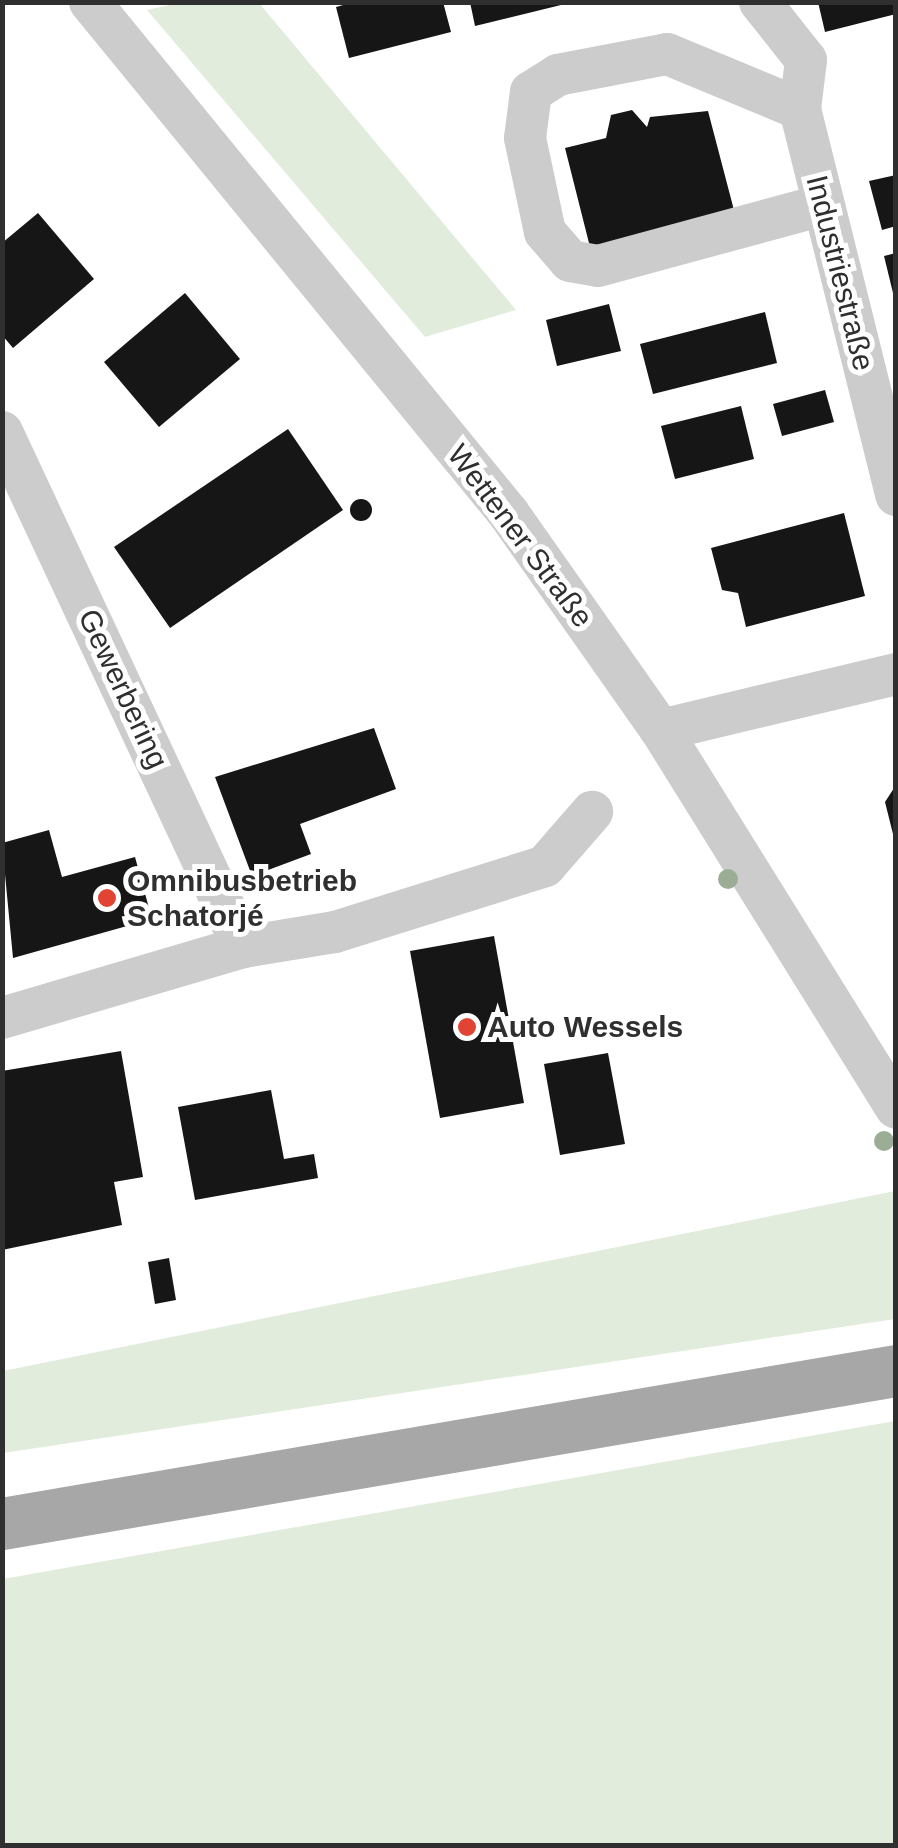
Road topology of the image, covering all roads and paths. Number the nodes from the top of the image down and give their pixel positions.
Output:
1 (90, 2) edge
2 (760, 2) edge
3 (800, 109) junction
4 (824, 205) junction
5 (2, 432) edge
6 (896, 494) edge
7 (896, 674) edge
8 (661, 730) junction
9 (592, 812) dead end
10 (242, 947) junction
11 (2, 1018) edge
12 (896, 1108) edge
13 (896, 1371) edge
14 (2, 1524) edge

1 - 8 street, Wettener Straße
2 - 3 street
3 - 4 street, Industriestraße
3 - 4 street
4 - 6 street, Industriestraße
5 - 10 street, Gewerbering
7 - 8 street
8 - 12 street, Wettener Straße
9 - 10 street
10 - 11 street
13 - 14 main road

